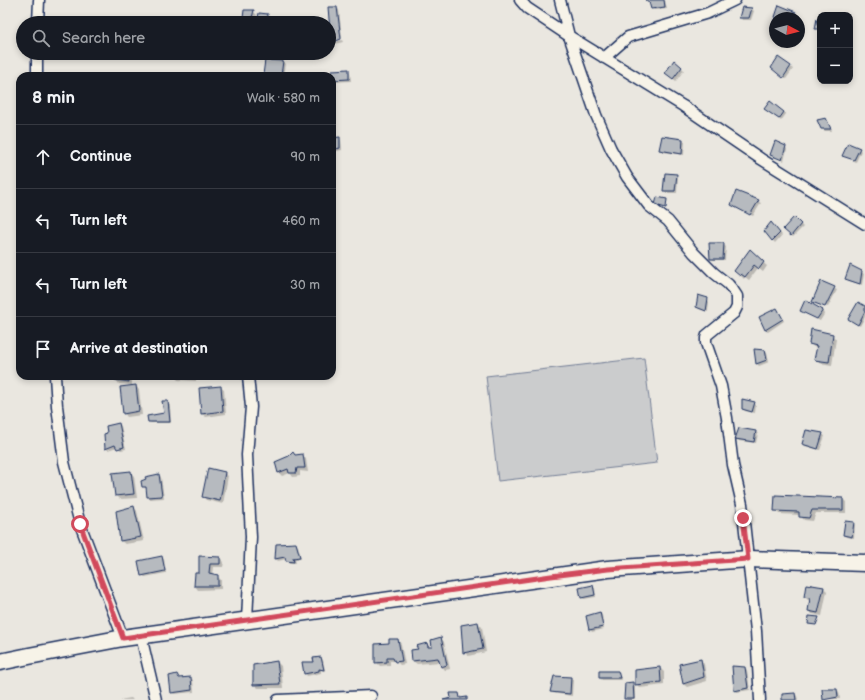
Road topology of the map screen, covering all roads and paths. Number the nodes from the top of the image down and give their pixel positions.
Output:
1 (39, 0) edge
2 (520, 0) edge
3 (560, 0) edge
4 (735, 0) edge
5 (38, 16) edge
6 (569, 36) junction
7 (604, 58) junction
8 (37, 60) edge
9 (37, 72) edge
10 (865, 224) edge
11 (54, 380) edge
12 (248, 380) edge
13 (748, 559) junction
14 (865, 563) edge
15 (247, 620) junction
16 (141, 636) junction
17 (123, 638) junction
18 (0, 662) edge
19 (371, 696) dead end
20 (156, 700) edge
21 (278, 700) edge
22 (760, 700) edge

1 - 5 street
2 - 6 street
3 - 6 street
4 - 7 street
6 - 7 street
6 - 13 street
7 - 10 street
8 - 9 street
11 - 17 street
12 - 15 street
13 - 14 main road
13 - 15 main road
13 - 22 street
15 - 16 main road
16 - 17 main road
16 - 20 street
17 - 18 main road
19 - 21 street

